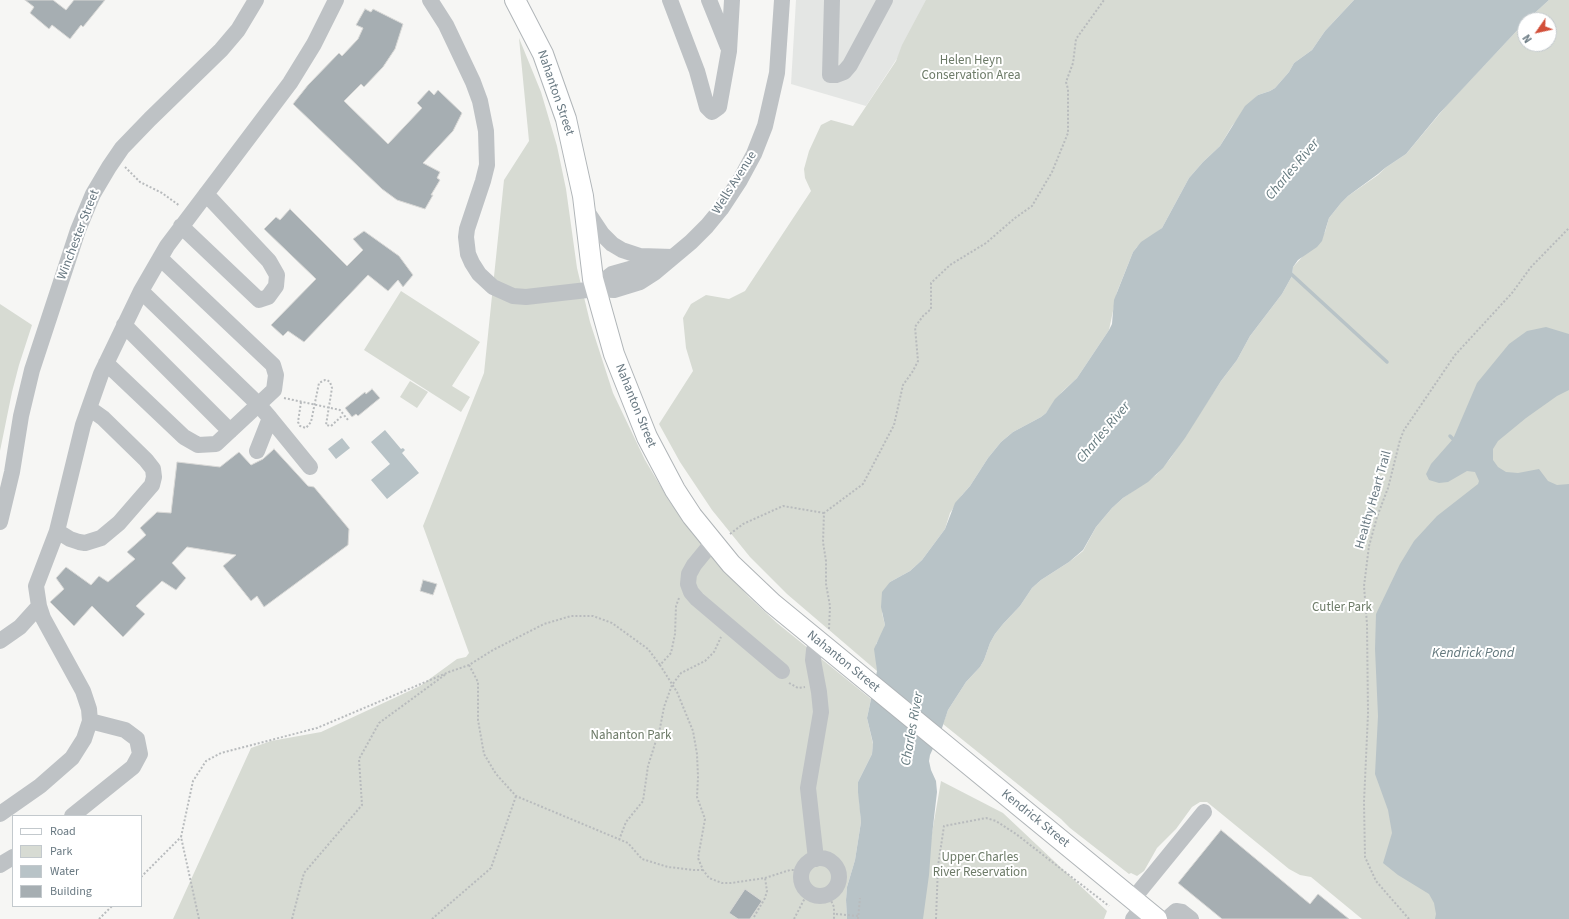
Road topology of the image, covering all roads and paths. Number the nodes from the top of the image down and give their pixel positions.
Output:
1 (256, 0) edge
2 (336, 0) edge
3 (430, 0) edge
4 (515, 0) edge
5 (670, 0) edge
6 (709, 0) edge
7 (732, 0) edge
8 (782, 0) edge
9 (832, 0) edge
10 (885, 0) edge
11 (1104, 0) edge
12 (729, 51) junction
13 (115, 158) junction
14 (206, 194) junction
15 (585, 208) junction
16 (186, 220) junction
17 (1569, 228) edge
18 (673, 257) junction
19 (160, 258) junction
20 (596, 289) junction
21 (141, 291) junction
22 (124, 325) junction
23 (106, 363) junction
24 (264, 399) junction
25 (301, 402) junction
26 (314, 404) junction
27 (328, 407) junction
28 (89, 408) junction
29 (343, 415) junction
30 (270, 418) junction
31 (348, 420) dead end
32 (230, 431) junction
33 (256, 450) dead end
34 (310, 467) dead end
35 (824, 513) junction
36 (0, 522) edge
37 (56, 531) junction
38 (730, 534) dead end
39 (712, 543) junction
40 (689, 587) junction
41 (39, 606) junction
42 (728, 625) junction
43 (0, 641) edge
44 (820, 644) junction
45 (469, 665) junction
46 (660, 665) junction
47 (782, 671) joint
48 (449, 672) junction
49 (818, 684) junction
50 (672, 685) junction
51 (914, 719) joint
52 (90, 721) junction
53 (516, 796) junction
54 (1204, 812) dead end
55 (0, 814) edge
56 (73, 815) edge
57 (181, 837) junction
58 (620, 840) junction
59 (12, 858) edge
60 (816, 859) junction
61 (0, 865) edge
62 (703, 870) junction
63 (802, 870) junction
64 (142, 876) edge
65 (765, 878) junction
66 (808, 892) junction
67 (828, 894) junction
68 (860, 898) dead end
69 (1108, 906) dead end
70 (111, 907) edge
71 (1141, 911) edge
72 (835, 914) junction
73 (754, 917) dead end
74 (858, 918) edge
75 (99, 919) edge
76 (198, 919) edge
77 (292, 919) edge
78 (432, 919) edge
79 (794, 919) edge
80 (834, 919) edge
81 (936, 919) edge
82 (1167, 919) edge
83 (1191, 919) edge
84 (1409, 919) edge

1 - 13 street, Winchester Street
2 - 14 street
3 - 20 street
4 - 15 main road, Nahanton Street
5 - 12 street
6 - 12 street
7 - 12 street
8 - 18 street, Wells Avenue
9 - 10 street
11 - 35 path
13 - 16 path
13 - 36 street, Winchester Street
14 - 16 street
14 - 16 street
15 - 18 street
15 - 20 main road, Nahanton Street
16 - 19 street
17 - 84 path, Healthy Heart Trail
18 - 20 street, Wells Avenue
19 - 21 street
19 - 24 street
20 - 39 main road, Nahanton Street
21 - 22 street
21 - 24 street
22 - 23 street
22 - 32 street
23 - 28 street
23 - 32 street
24 - 25 path
24 - 30 street
24 - 32 street
25 - 26 path
25 - 26 path
26 - 27 path
26 - 27 path
27 - 29 path
27 - 29 path
28 - 37 street
28 - 37 street
29 - 31 path
30 - 33 street
30 - 34 street
35 - 38 path
35 - 44 path
37 - 41 street
39 - 40 street
39 - 44 main road, Nahanton Street
40 - 42 street
40 - 46 path
41 - 43 street
41 - 52 street
42 - 47 street
42 - 50 path
44 - 49 street
44 - 51 main road, Nahanton Street
45 - 46 path
45 - 48 path
45 - 53 path
46 - 50 path
47 - 49 path
48 - 57 path
48 - 77 path
49 - 60 street
50 - 58 path
50 - 62 path
51 - 71 main road, Kendrick Street
52 - 55 street
52 - 56 street
53 - 58 path
53 - 78 path
54 - 71 street
57 - 64 path
57 - 76 path
58 - 62 path
59 - 61 street
60 - 63 street
60 - 67 street
62 - 65 path
63 - 65 path
63 - 66 street
65 - 73 path
66 - 67 street
66 - 79 path
67 - 72 path
68 - 74 path
69 - 81 path
70 - 75 path
72 - 74 path
72 - 80 path
82 - 83 street

